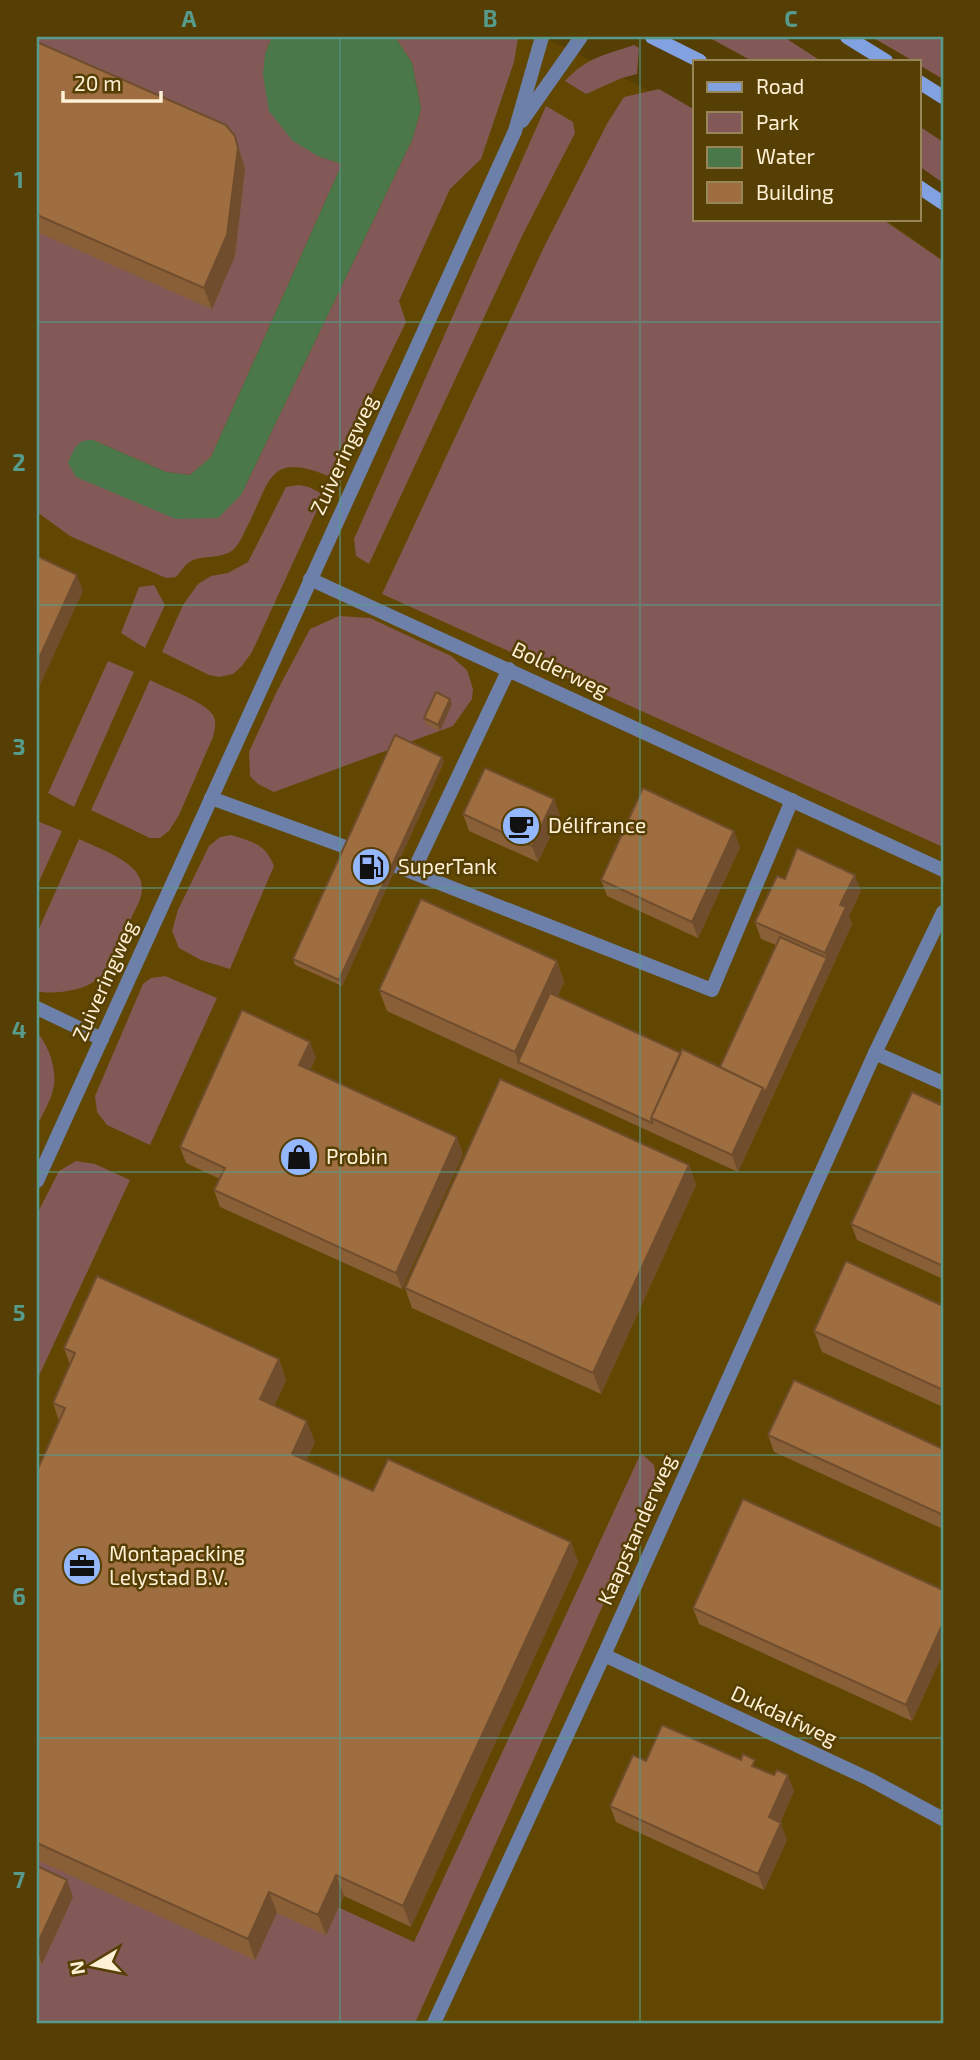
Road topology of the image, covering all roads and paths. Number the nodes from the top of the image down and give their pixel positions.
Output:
1 (542, 37) edge
2 (581, 37) edge
3 (652, 37) edge
4 (847, 37) edge
5 (698, 60) edge
6 (884, 60) edge
7 (920, 83) edge
8 (943, 97) edge
9 (515, 131) junction
10 (920, 188) edge
11 (943, 203) edge
12 (310, 579) junction
13 (509, 669) junction
14 (211, 798) junction
15 (792, 800) junction
16 (943, 870) edge
17 (413, 872) junction
18 (943, 912) edge
19 (37, 1007) edge
20 (102, 1039) junction
21 (874, 1053) junction
22 (943, 1083) edge
23 (37, 1181) edge
24 (604, 1655) junction
25 (943, 1819) edge
26 (434, 2023) edge

1 - 9 street, Zuiveringweg
2 - 9 street, Zuiveringweg
3 - 5 main road
4 - 6 main road
7 - 8 main road
9 - 12 street, Zuiveringweg
10 - 11 main road
12 - 13 street, Bolderweg
12 - 14 street, Zuiveringweg
13 - 15 street, Bolderweg
13 - 17 street
14 - 17 street
14 - 20 street, Zuiveringweg
15 - 16 street, Bolderweg
15 - 17 street
18 - 21 street, Kaapstanderweg
19 - 20 street
20 - 23 street, Zuiveringweg
21 - 22 street
21 - 24 street, Kaapstanderweg
24 - 25 street, Dukdalfweg
24 - 26 street, Kaapstanderweg

